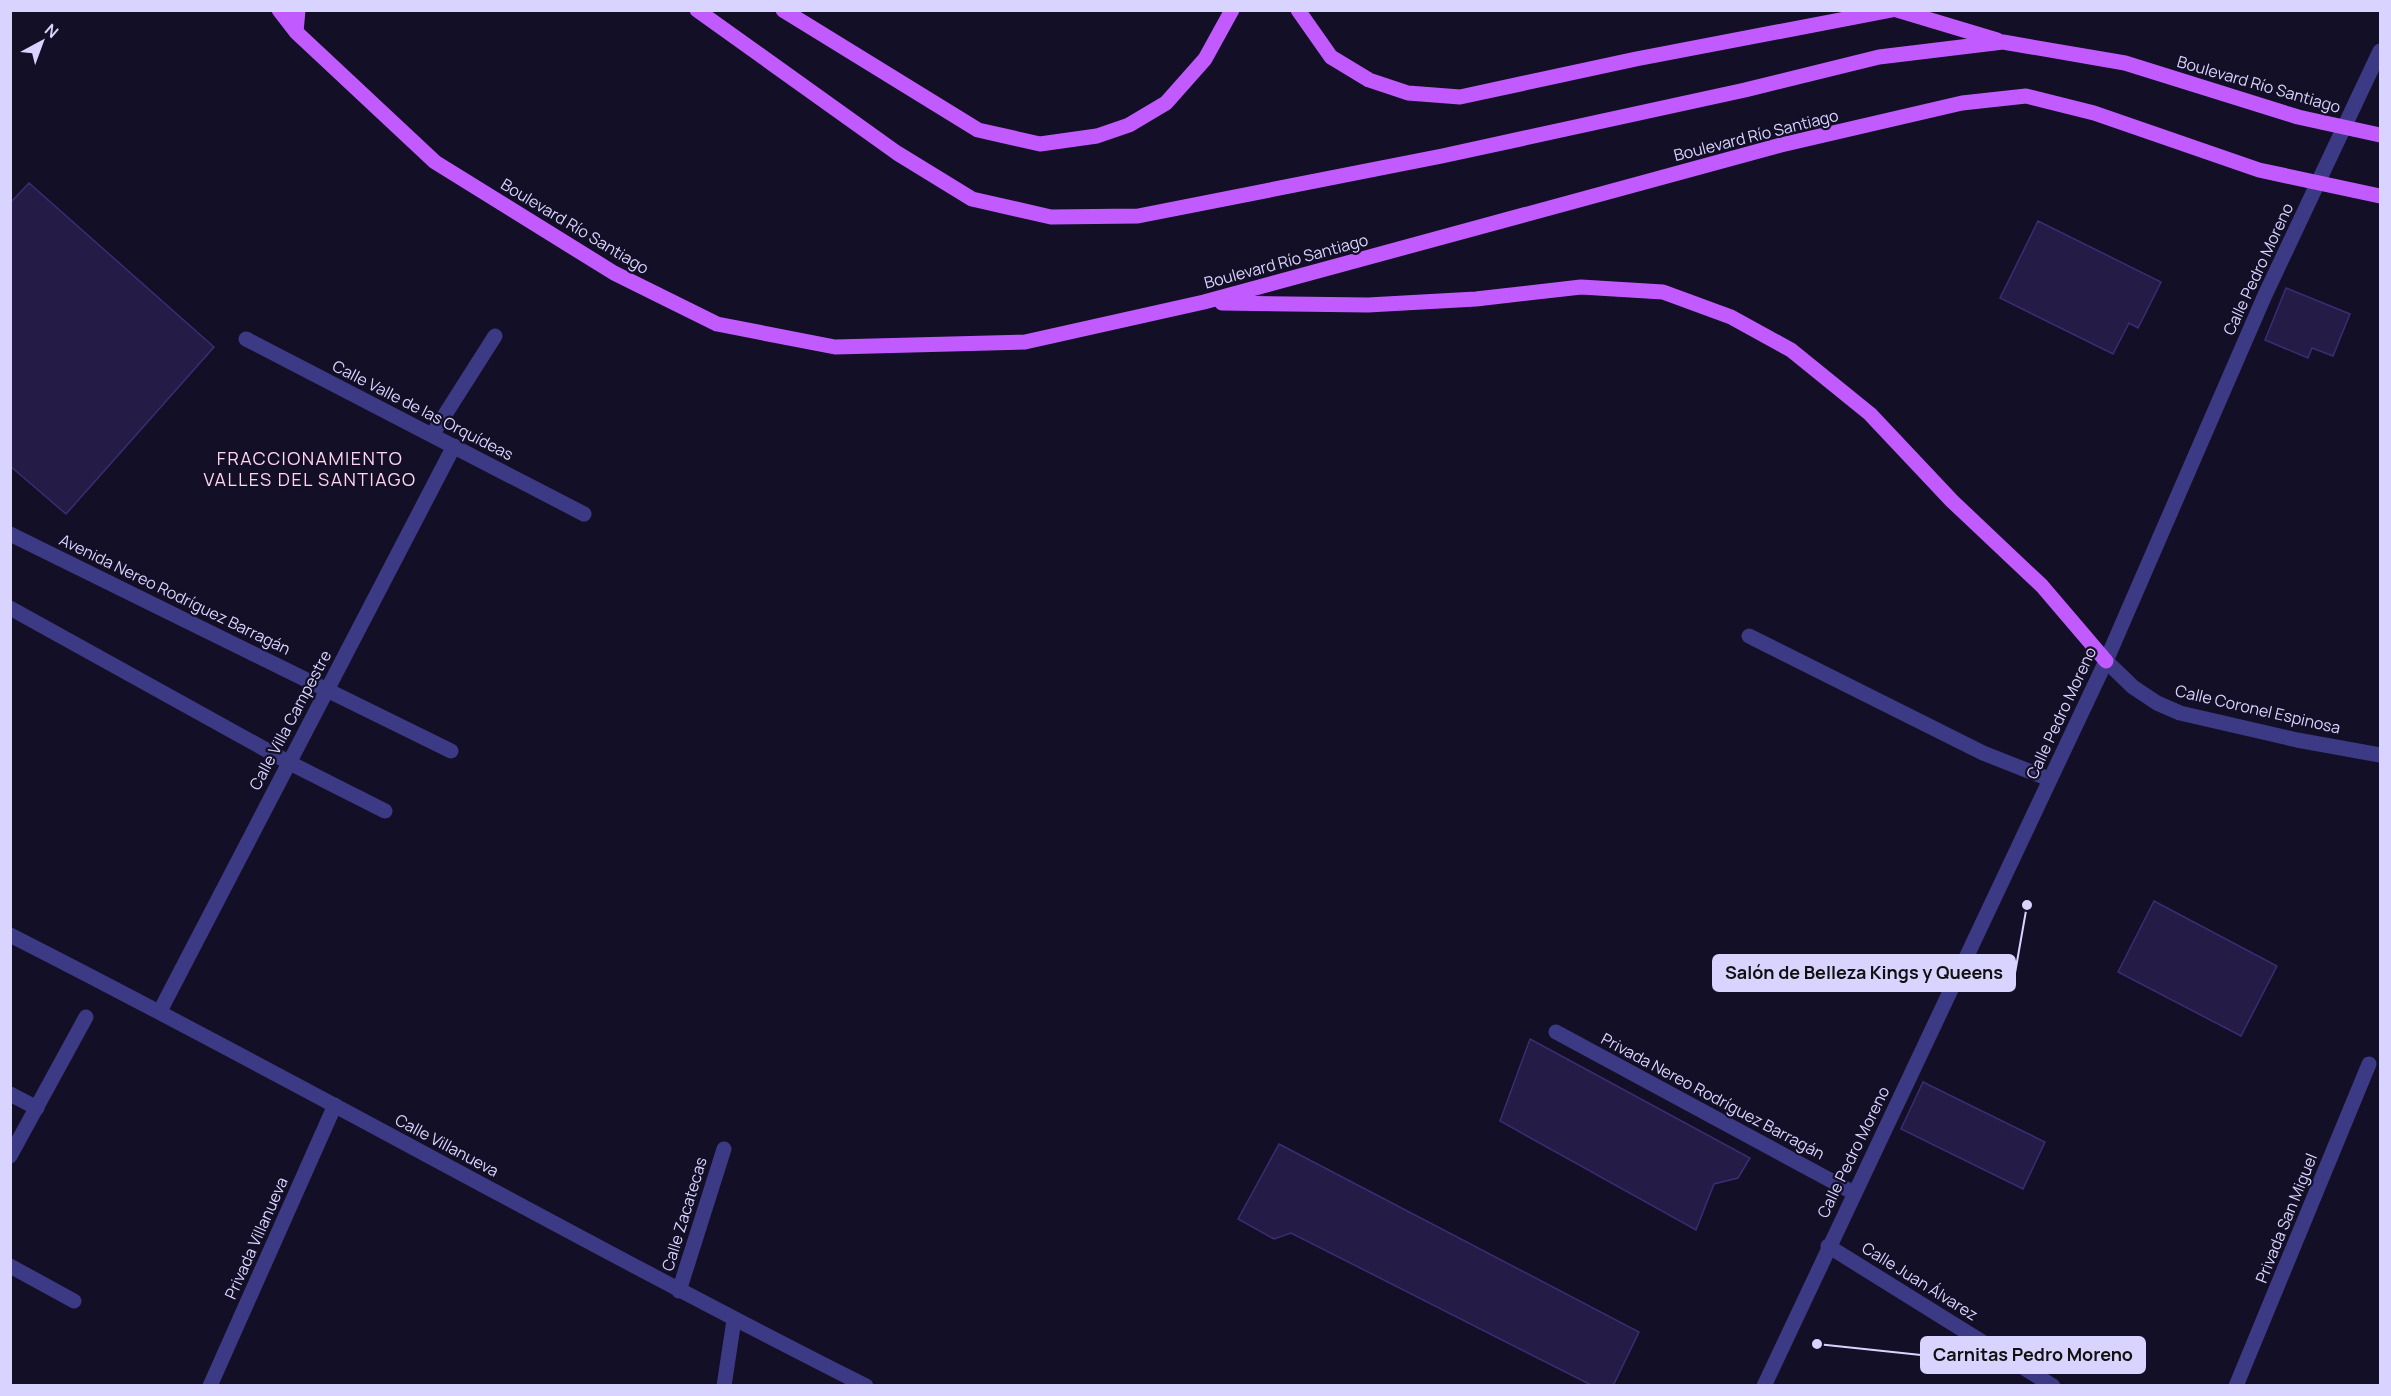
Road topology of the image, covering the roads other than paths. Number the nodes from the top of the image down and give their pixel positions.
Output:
1 (279, 10) edge
2 (298, 10) edge
3 (697, 10) edge
4 (783, 10) edge
5 (1232, 10) edge
6 (1298, 10) edge
7 (1892, 10) edge
8 (1897, 10) edge
9 (296, 32) junction
10 (2003, 42) junction
11 (2380, 51) edge
12 (2380, 135) edge
13 (2380, 196) edge
14 (1204, 302) junction
15 (495, 336) dead end
16 (246, 339) dead end
17 (432, 435) junction
18 (454, 446) junction
19 (584, 514) dead end
20 (10, 534) edge
21 (10, 608) edge
22 (1749, 636) dead end
23 (2106, 661) junction
24 (326, 688) junction
25 (451, 751) dead end
26 (2380, 755) edge
27 (288, 762) junction
28 (2049, 779) junction
29 (385, 811) dead end
30 (10, 935) edge
31 (160, 1011) junction
32 (86, 1017) dead end
33 (1556, 1032) dead end
34 (2369, 1064) dead end
35 (10, 1094) edge
36 (335, 1105) junction
37 (37, 1108) junction
38 (724, 1149) dead end
39 (10, 1156) edge
40 (1854, 1193) junction
41 (1828, 1246) junction
42 (10, 1266) edge
43 (679, 1291) junction
44 (74, 1301) dead end
45 (734, 1320) junction
46 (210, 1386) edge
47 (724, 1386) edge
48 (866, 1386) edge
49 (1764, 1386) edge
50 (2053, 1386) edge
51 (2236, 1386) edge

1 - 9 main road, Boulevard Río Santiago
2 - 9 main road
3 - 10 main road, Boulevard Río Santiago
4 - 5 main road
6 - 7 main road
8 - 10 main road
9 - 14 main road, Boulevard Río Santiago
10 - 12 main road, Boulevard Río Santiago
11 - 23 street, Calle Pedro Moreno
13 - 14 main road, Boulevard Río Santiago
14 - 23 main road
15 - 17 street
16 - 17 street, Calle Valle de las Orquídeas
17 - 18 street, Calle Valle de las Orquídeas
18 - 19 street, Calle Valle de las Orquídeas
18 - 24 street, Calle Villa Campestre
20 - 24 street, Avenida Nereo Rodríguez Barragán
21 - 27 street
22 - 28 street
23 - 26 street, Calle Coronel Espinosa
23 - 28 street, Calle Pedro Moreno
24 - 25 street, Avenida Nereo Rodríguez Barragán
24 - 27 street, Calle Villa Campestre
27 - 29 street
27 - 31 street, Calle Villa Campestre
28 - 40 street, Calle Pedro Moreno
30 - 31 street, Calle Villanueva
31 - 36 street, Calle Villanueva
32 - 37 street
33 - 40 street, Privada Nereo Rodríguez Barragán
34 - 51 street, Privada San Miguel
35 - 37 street
36 - 43 street, Calle Villanueva
36 - 46 street, Privada Villanueva
37 - 39 street
38 - 43 street, Calle Zacatecas
40 - 41 street, Calle Pedro Moreno
41 - 49 street, Calle Pedro Moreno
41 - 50 street, Calle Juan Álvarez
42 - 44 street
43 - 45 street, Calle Villanueva
45 - 47 street
45 - 48 street, Calle Villanueva

